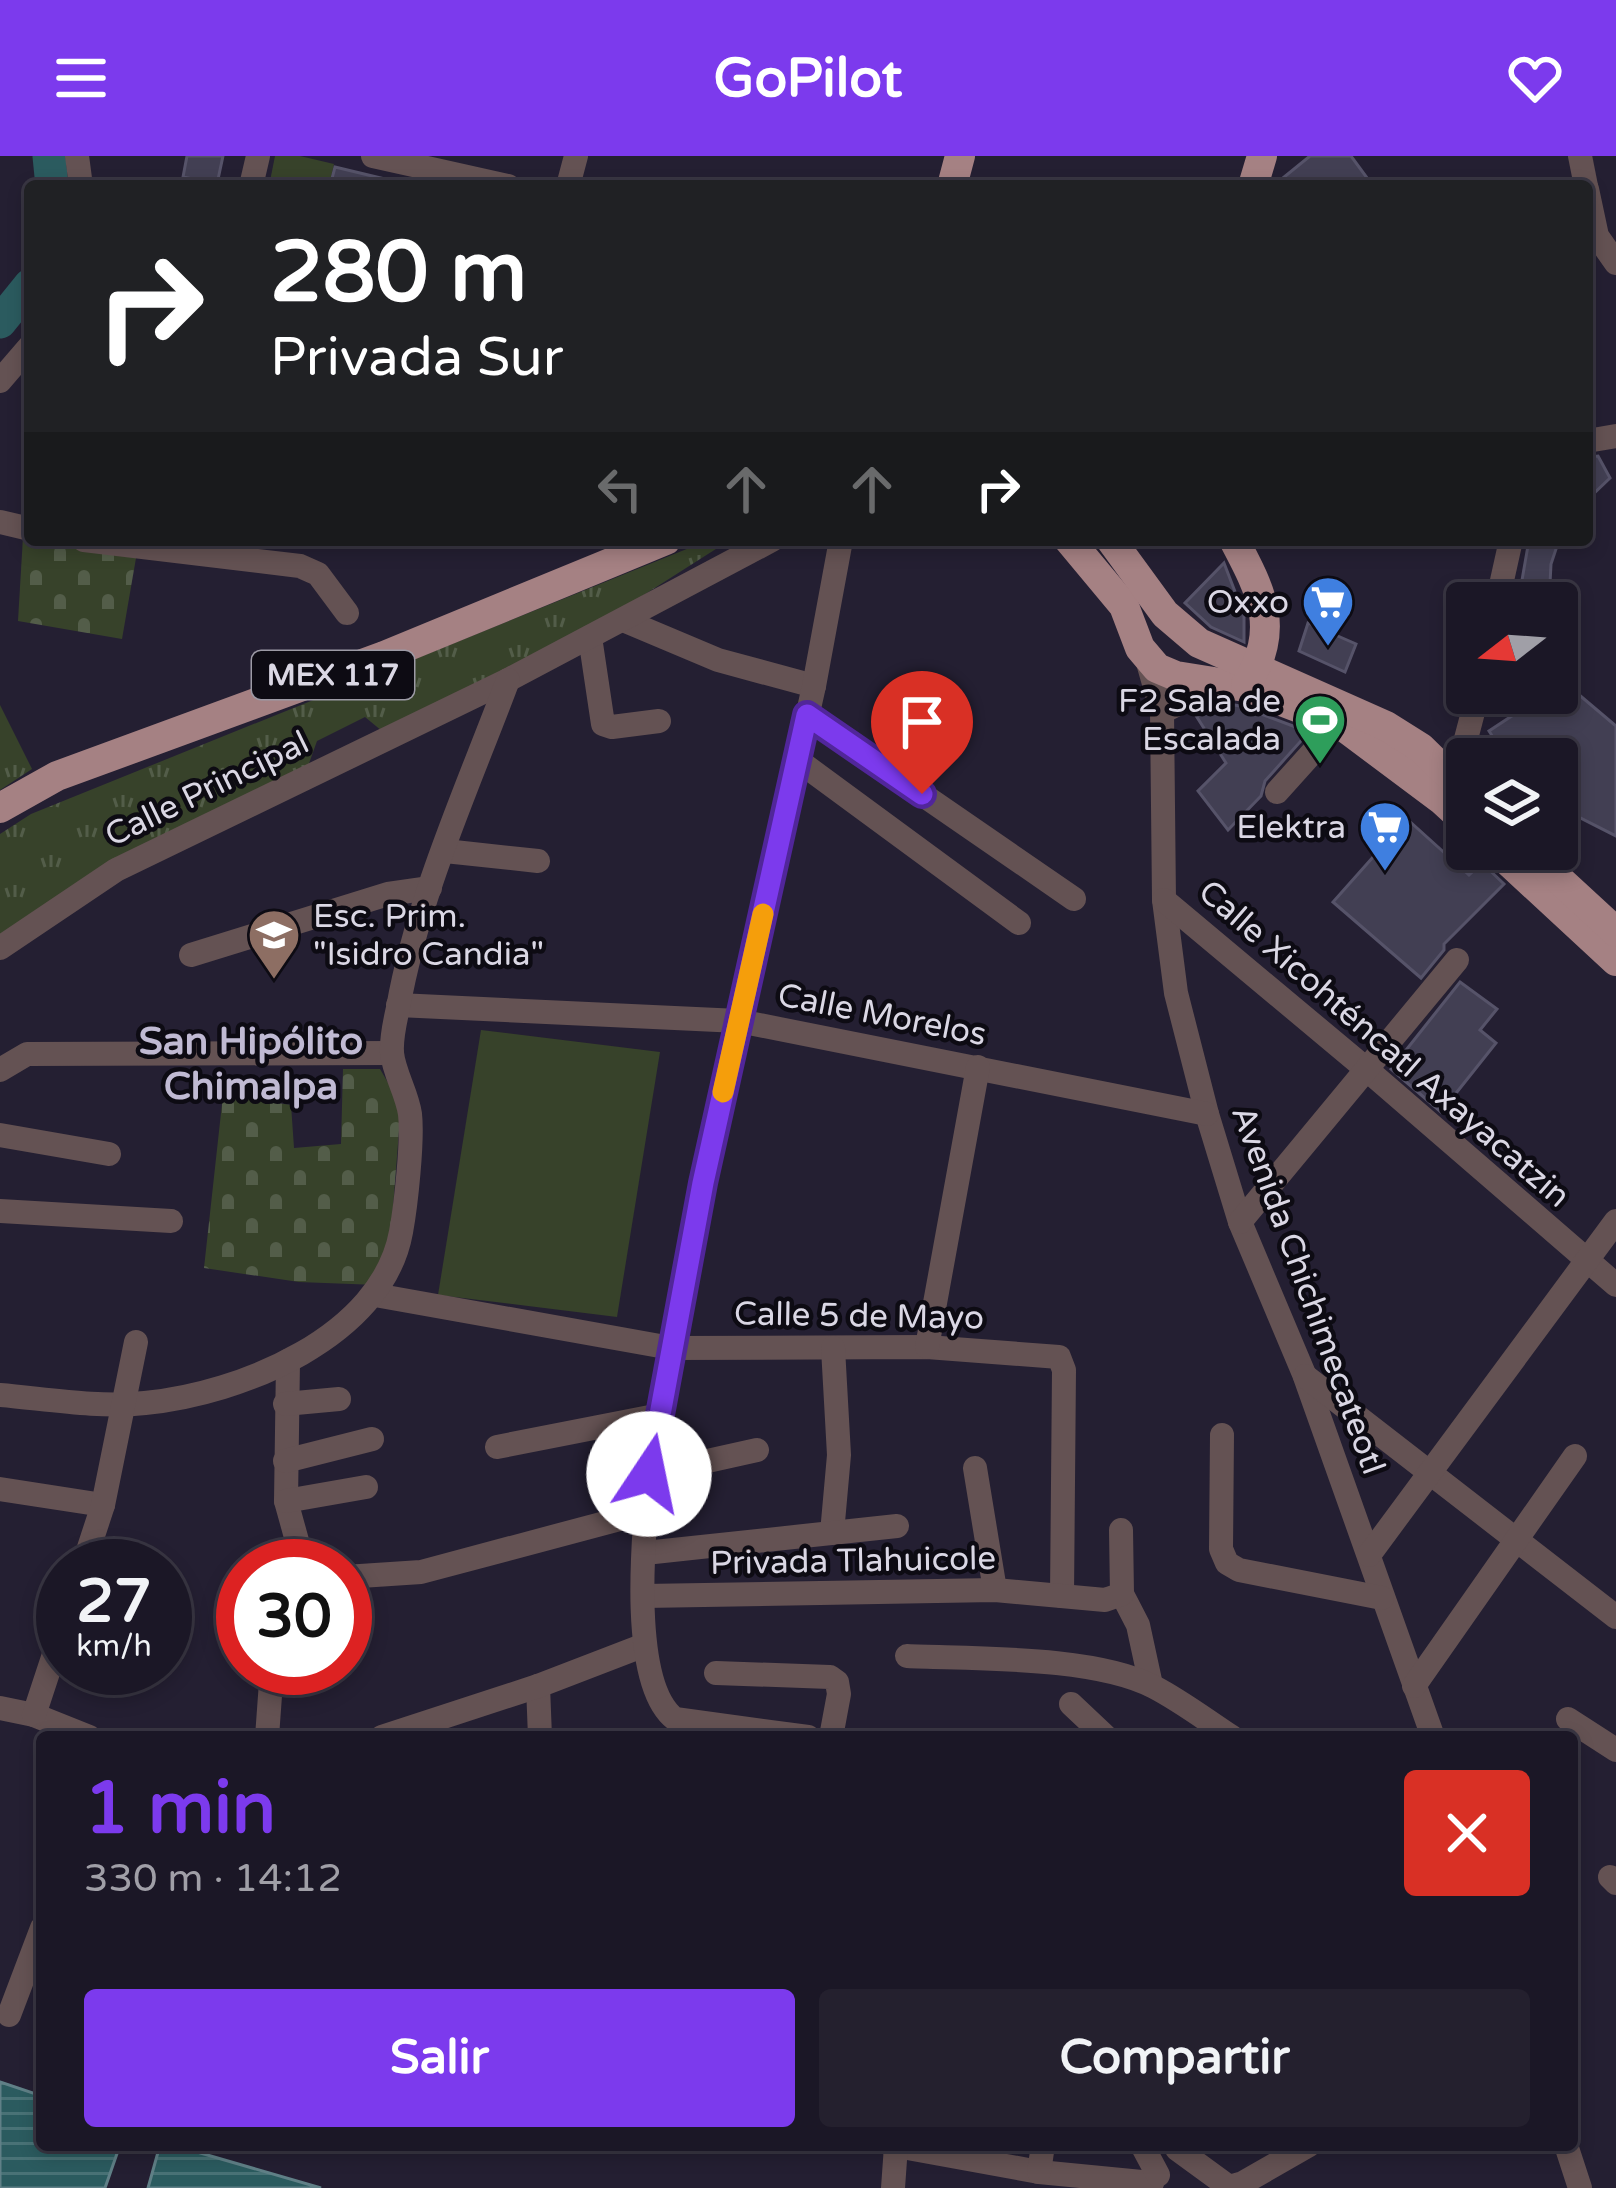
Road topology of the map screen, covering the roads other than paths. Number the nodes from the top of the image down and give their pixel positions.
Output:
1 (373, 156) edge
2 (481, 180) edge
3 (1593, 216) edge
4 (1616, 263) edge
5 (24, 353) edge
6 (0, 381) edge
7 (170, 546) edge
8 (652, 546) edge
9 (761, 546) edge
10 (841, 546) edge
11 (1074, 546) edge
12 (1115, 546) edge
13 (1237, 546) edge
14 (1510, 546) edge
15 (1502, 582) edge
16 (347, 613) dead end
17 (1165, 614) junction
18 (622, 620) junction
19 (590, 637) junction
20 (1141, 647) junction
21 (1241, 679) junction
22 (508, 680) junction
23 (814, 686) junction
24 (1162, 712) junction
25 (807, 715) junction
26 (658, 721) dead end
27 (1339, 723) junction
28 (796, 759) junction
29 (1446, 780) edge
30 (1446, 786) edge
31 (1277, 792) dead end
32 (0, 808) edge
33 (445, 851) junction
34 (538, 861) dead end
35 (1518, 870) edge
36 (1549, 870) edge
37 (430, 888) junction
38 (1074, 898) dead end
39 (1164, 900) junction
40 (1019, 923) dead end
41 (1616, 932) edge
42 (0, 948) edge
43 (191, 955) dead end
44 (1457, 961) dead end
45 (1616, 962) edge
46 (398, 1006) junction
47 (739, 1021) junction
48 (392, 1053) junction
49 (978, 1067) junction
50 (1366, 1068) junction
51 (0, 1070) edge
52 (1207, 1114) junction
53 (0, 1135) edge
54 (109, 1154) dead end
55 (0, 1210) edge
56 (171, 1221) dead end
57 (1616, 1221) edge
58 (1240, 1222) junction
59 (1586, 1262) junction
60 (1616, 1286) edge
61 (375, 1295) junction
62 (136, 1342) dead end
63 (927, 1347) junction
64 (671, 1348) junction
65 (833, 1348) junction
66 (288, 1361) junction
67 (1304, 1374) junction
68 (0, 1395) edge
69 (339, 1399) dead end
70 (126, 1404) junction
71 (285, 1404) junction
72 (660, 1414) junction
73 (1222, 1435) dead end
74 (372, 1439) dead end
75 (497, 1447) dead end
76 (757, 1450) dead end
77 (1575, 1456) dead end
78 (285, 1461) junction
79 (974, 1468) dead end
80 (1431, 1473) junction
81 (649, 1474) junction
82 (366, 1487) dead end
83 (0, 1489) edge
84 (286, 1502) junction
85 (104, 1505) junction
86 (646, 1512) junction
87 (897, 1526) dead end
88 (1121, 1530) dead end
89 (832, 1534) junction
90 (92, 1539) edge
91 (296, 1539) edge
92 (1514, 1540) junction
93 (645, 1553) junction
94 (1369, 1555) junction
95 (372, 1575) edge
96 (995, 1590) junction
97 (1122, 1594) junction
98 (644, 1596) junction
99 (1062, 1596) junction
100 (1382, 1598) junction
101 (1616, 1617) edge
102 (642, 1646) junction
103 (907, 1656) dead end
104 (716, 1673) dead end
105 (1150, 1685) junction
106 (538, 1686) junction
107 (1414, 1686) junction
108 (41, 1695) edge
109 (270, 1695) edge
110 (1071, 1704) dead end
111 (0, 1708) edge
112 (34, 1715) junction
113 (1568, 1719) dead end
114 (74, 1731) edge
115 (267, 1731) edge
116 (400, 1731) edge
117 (540, 1731) edge
118 (764, 1731) edge
119 (832, 1731) edge
120 (1100, 1731) edge
121 (1223, 1731) edge
122 (1430, 1731) edge
123 (1616, 1750) edge
124 (36, 1944) edge
125 (9, 2014) dead end
126 (893, 2151) edge
127 (925, 2151) edge
128 (1042, 2151) edge
129 (1144, 2151) edge
130 (1176, 2151) edge
131 (1184, 2151) edge
132 (1299, 2151) edge
133 (1568, 2151) edge
134 (1039, 2172) junction
135 (1153, 2182) edge
136 (893, 2188) edge
137 (1580, 2188) edge

1 - 2 street
3 - 4 street
5 - 6 street
7 - 16 street
8 - 32 main road, MEX 117
9 - 18 street, Calle Principal
10 - 23 street
11 - 20 main road
12 - 17 main road
13 - 21 main road
14 - 15 street
17 - 20 main road
17 - 21 main road
18 - 19 street, Calle Principal
18 - 23 street
19 - 22 street, Calle Principal
19 - 26 street
20 - 21 main road
20 - 24 street, Avenida Chichimecateotl
21 - 24 street
21 - 27 main road
21 - 29 main road
22 - 33 street
22 - 42 street, Calle Principal
23 - 25 street
24 - 39 street, Avenida Chichimecateotl
25 - 28 street
25 - 38 street
27 - 30 main road
27 - 31 street
28 - 40 street
28 - 47 street
33 - 34 street
33 - 37 street
35 - 45 main road
36 - 41 main road
37 - 43 street
37 - 46 street
39 - 50 street, Calle Xicohténcatl Axayacatzin
39 - 52 street, Avenida Chichimecateotl
44 - 50 street
46 - 47 street, Calle Morelos
46 - 48 street
47 - 49 street, Calle Morelos
47 - 64 street
48 - 51 street
48 - 61 street
49 - 52 street, Calle Morelos
49 - 63 street
50 - 58 street
50 - 59 street, Calle Xicohténcatl Axayacatzin
52 - 58 street, Avenida Chichimecateotl
53 - 54 street
55 - 56 street
57 - 59 street
58 - 67 street, Avenida Chichimecateotl
59 - 60 street, Calle Xicohténcatl Axayacatzin
59 - 80 street
61 - 64 street, Calle 5 de Mayo
61 - 66 street
62 - 70 street
63 - 65 street, Calle 5 de Mayo
63 - 99 street, Calle 5 de Mayo
64 - 65 street, Calle 5 de Mayo
64 - 72 street
65 - 89 street
66 - 70 street
66 - 71 street
67 - 80 street
67 - 94 street, Avenida Chichimecateotl
68 - 70 street
69 - 71 street
70 - 85 street
71 - 78 street
72 - 75 street
72 - 81 street
73 - 100 street
74 - 78 street
76 - 81 street
77 - 92 street
78 - 84 street
79 - 96 street
80 - 92 street
80 - 94 street
81 - 86 street
82 - 84 street
83 - 85 street
84 - 91 street
85 - 90 street
86 - 93 street
86 - 95 street
87 - 89 street
88 - 97 street
89 - 93 street
92 - 101 street
92 - 107 street
93 - 98 street
94 - 100 street, Avenida Chichimecateotl
96 - 98 street, Privada Tlahuicole
96 - 99 street, Privada Tlahuicole
97 - 99 street, Privada Tlahuicole
97 - 105 street
98 - 102 street
100 - 107 street, Avenida Chichimecateotl
102 - 106 street
102 - 118 street
103 - 105 street
104 - 119 street
105 - 121 street
106 - 116 street
106 - 117 street
107 - 122 street, Avenida Chichimecateotl
108 - 112 street
109 - 115 street
110 - 120 street
111 - 112 street
112 - 114 street
113 - 123 street
124 - 125 street
126 - 136 street
127 - 134 street
128 - 134 street
129 - 135 street
130 - 135 street
131 - 132 street
133 - 137 street
134 - 135 street

